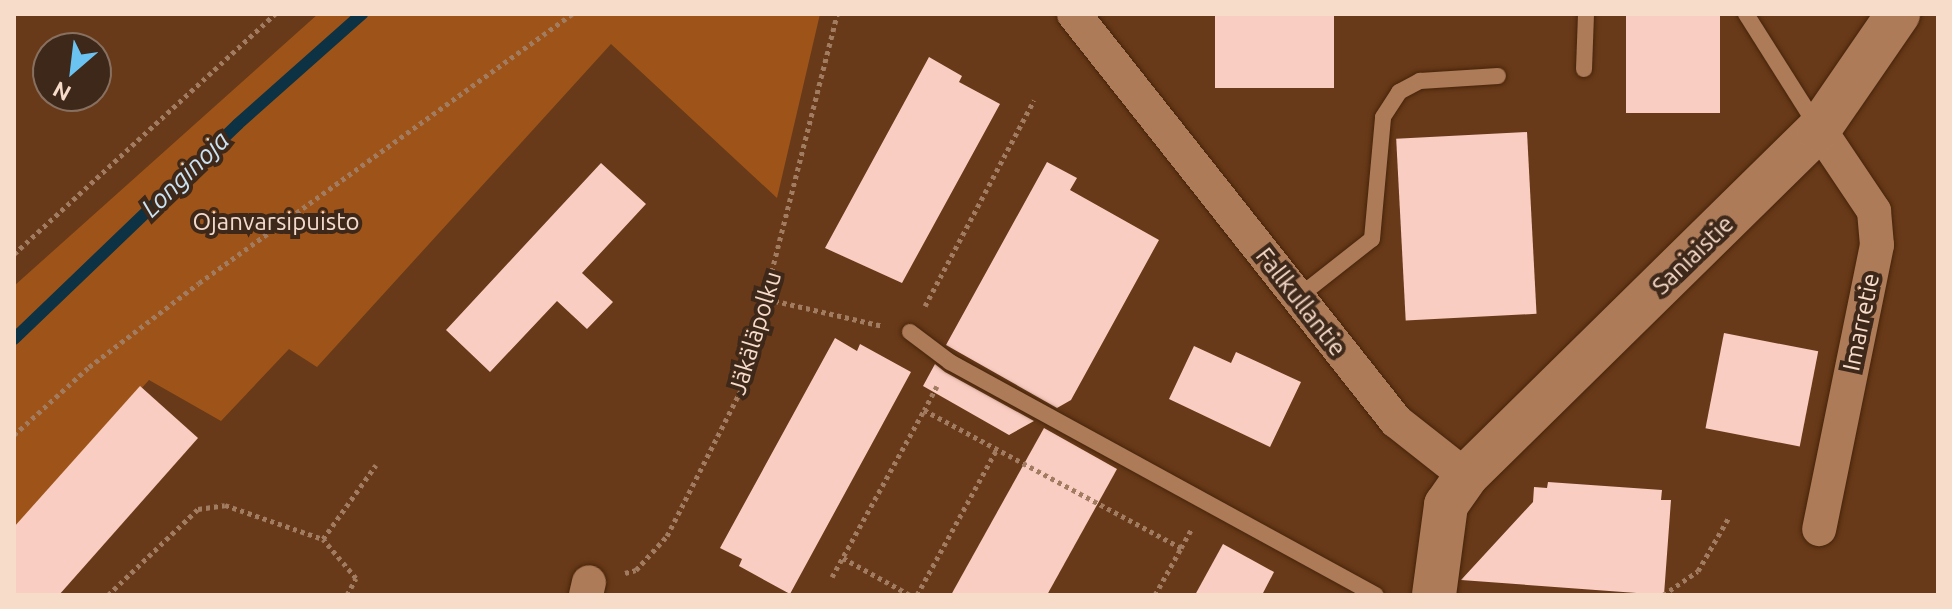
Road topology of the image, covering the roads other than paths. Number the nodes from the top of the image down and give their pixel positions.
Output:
1 (1074, 14) edge
2 (1586, 14) edge
3 (1746, 14) edge
4 (1898, 14) edge
5 (1584, 69) dead end
6 (1498, 76) dead end
7 (1819, 129) junction
8 (1297, 298) junction
9 (910, 332) road end
10 (1466, 476) junction
11 (1819, 529) dead end
12 (1375, 595) edge
13 (1434, 595) edge

1 - 8 street, Fallkullantie
2 - 5 lane
3 - 7 lane
4 - 7 street, Saniaistie
6 - 8 lane
7 - 10 street, Saniaistie
7 - 11 street, Imarretie
8 - 10 street, Fallkullantie
9 - 12 lane
10 - 13 street

